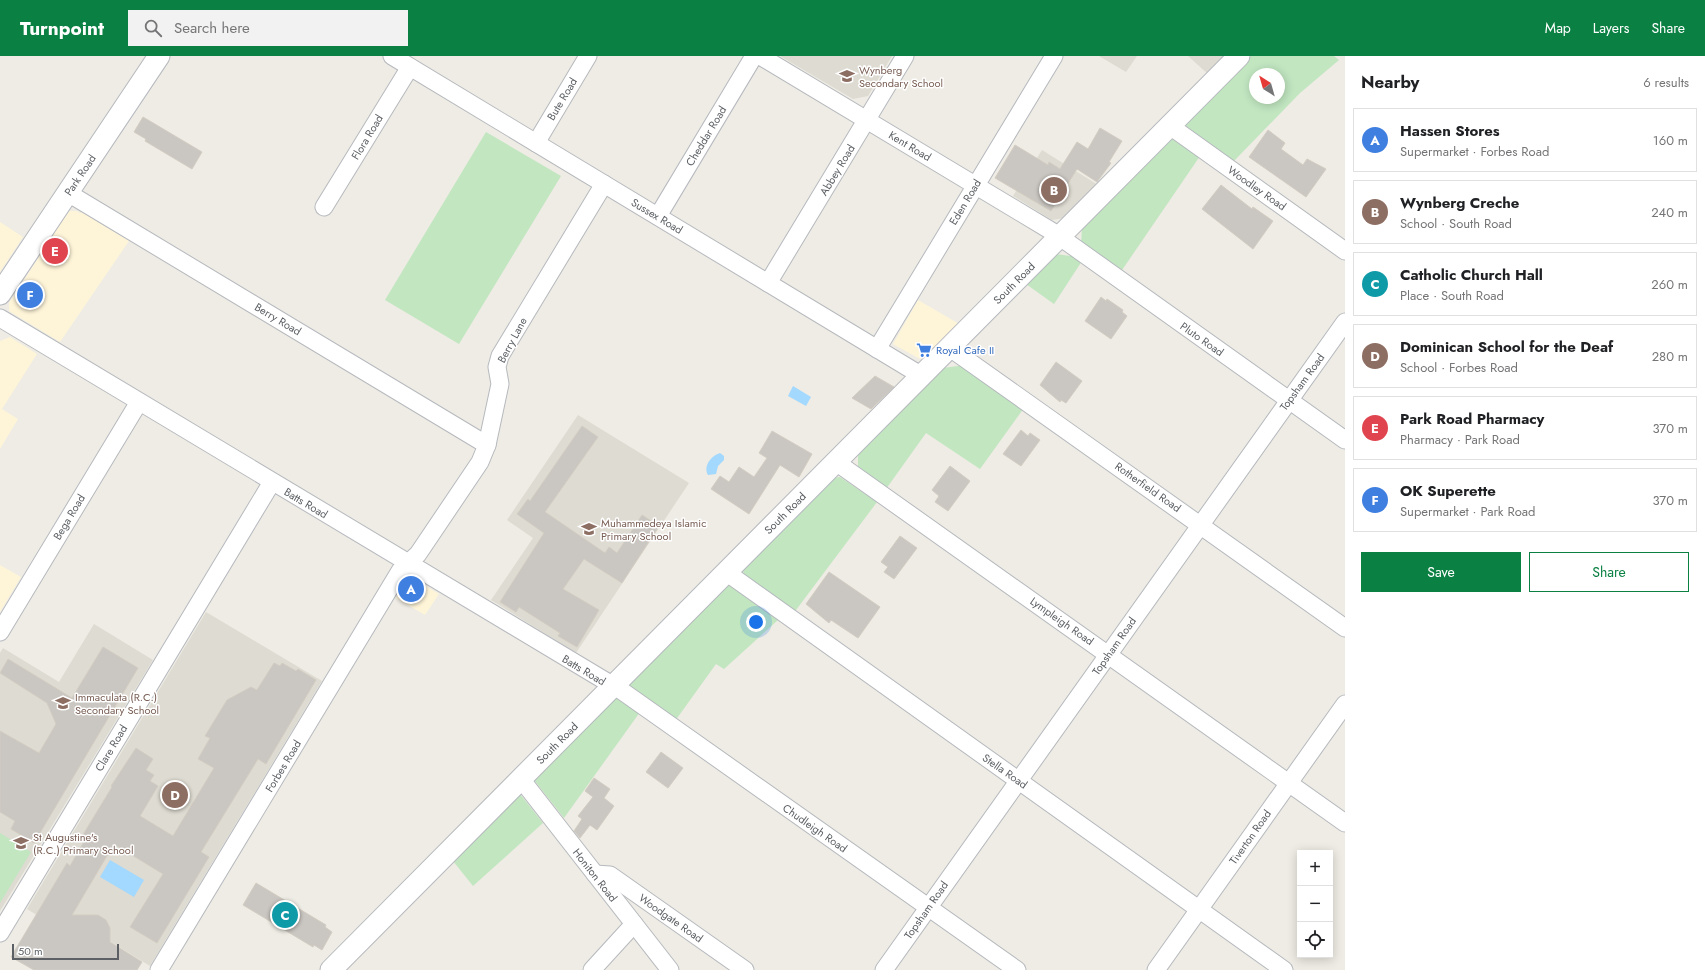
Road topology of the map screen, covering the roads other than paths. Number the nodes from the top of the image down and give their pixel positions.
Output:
1 (159, 56) edge
2 (392, 56) edge
3 (588, 56) edge
4 (754, 56) edge
5 (760, 56) edge
6 (905, 56) edge
7 (1054, 56) edge
8 (1239, 56) edge
9 (410, 67) junction
10 (866, 120) junction
11 (1170, 126) junction
12 (536, 143) junction
13 (604, 184) junction
14 (976, 185) junction
15 (68, 193) junction
16 (324, 207) dead end
17 (658, 216) junction
18 (1059, 237) junction
19 (1345, 251) edge
20 (768, 283) junction
21 (0, 294) edge
22 (0, 318) edge
23 (1345, 322) edge
24 (950, 348) junction
25 (877, 349) junction
26 (922, 376) junction
27 (1289, 401) junction
28 (139, 402) junction
29 (1345, 440) edge
30 (487, 445) junction
31 (836, 462) junction
32 (272, 482) junction
33 (1200, 524) junction
34 (408, 564) junction
35 (726, 572) junction
36 (1345, 628) edge
37 (0, 632) edge
38 (1109, 654) junction
39 (613, 686) junction
40 (1345, 704) edge
41 (521, 779) junction
42 (1018, 780) junction
43 (1289, 783) junction
44 (1345, 823) edge
45 (595, 874) junction
46 (928, 907) junction
47 (1199, 909) junction
48 (634, 924) junction
49 (0, 933) edge
50 (160, 970) edge
51 (331, 970) edge
52 (592, 970) edge
53 (670, 970) edge
54 (744, 970) edge
55 (884, 970) edge
56 (1017, 970) edge
57 (1156, 970) edge
58 (1284, 970) edge

1 - 15 street, Park Road
2 - 9 street, Sussex Road
3 - 12 street, Bute Road
4 - 17 street, Cheddar Road
5 - 10 street, Kent Road
6 - 10 street, Abbey Road
7 - 14 street, Eden Road
8 - 11 street, South Road
9 - 12 street, Sussex Road
9 - 16 street, Flora Road
10 - 14 street, Kent Road
10 - 20 street, Abbey Road
11 - 18 street, South Road
11 - 19 street, Woodley Road
12 - 13 street, Sussex Road
13 - 17 street, Sussex Road
13 - 30 street, Berry Lane
14 - 18 street, Kent Road
14 - 25 street, Eden Road
15 - 21 street, Park Road
15 - 30 street, Berry Road
17 - 20 street, Sussex Road
18 - 24 street, South Road
18 - 27 street, Pluto Road
20 - 25 street, Sussex Road
22 - 28 street, Batts Road
23 - 27 street, Topsham Road
24 - 26 street, South Road
24 - 33 street, Rotherfield Road
25 - 26 street, Sussex Road
26 - 31 street, South Road
27 - 29 street, Pluto Road
27 - 33 street, Topsham Road
28 - 32 street, Batts Road
28 - 37 street, Bega Road
30 - 34 street, Berry Lane
31 - 35 street, South Road
31 - 38 street, Lympleigh Road
32 - 34 street, Batts Road
32 - 49 street, Clare Road
33 - 36 street, Rotherfield Road
33 - 38 street, Topsham Road
34 - 39 street, Batts Road
34 - 50 street, Forbes Road
35 - 39 street, South Road
35 - 42 street, Stella Road
38 - 42 street, Topsham Road
38 - 43 street, Lympleigh Road
39 - 41 street, South Road
39 - 46 street, Chudleigh Road
40 - 43 street, Tiverton Road
41 - 45 street, Honiton Road
41 - 51 street, South Road
42 - 46 street, Topsham Road
42 - 47 street, Stella Road
43 - 44 street, Lympleigh Road
43 - 47 street, Tiverton Road
45 - 48 street, Honiton Road
45 - 54 street, Woodgate Road
46 - 55 street, Topsham Road
46 - 56 street, Chudleigh Road
47 - 57 street, Tiverton Road
47 - 58 street, Stella Road
48 - 52 street
48 - 53 street, Honiton Road

